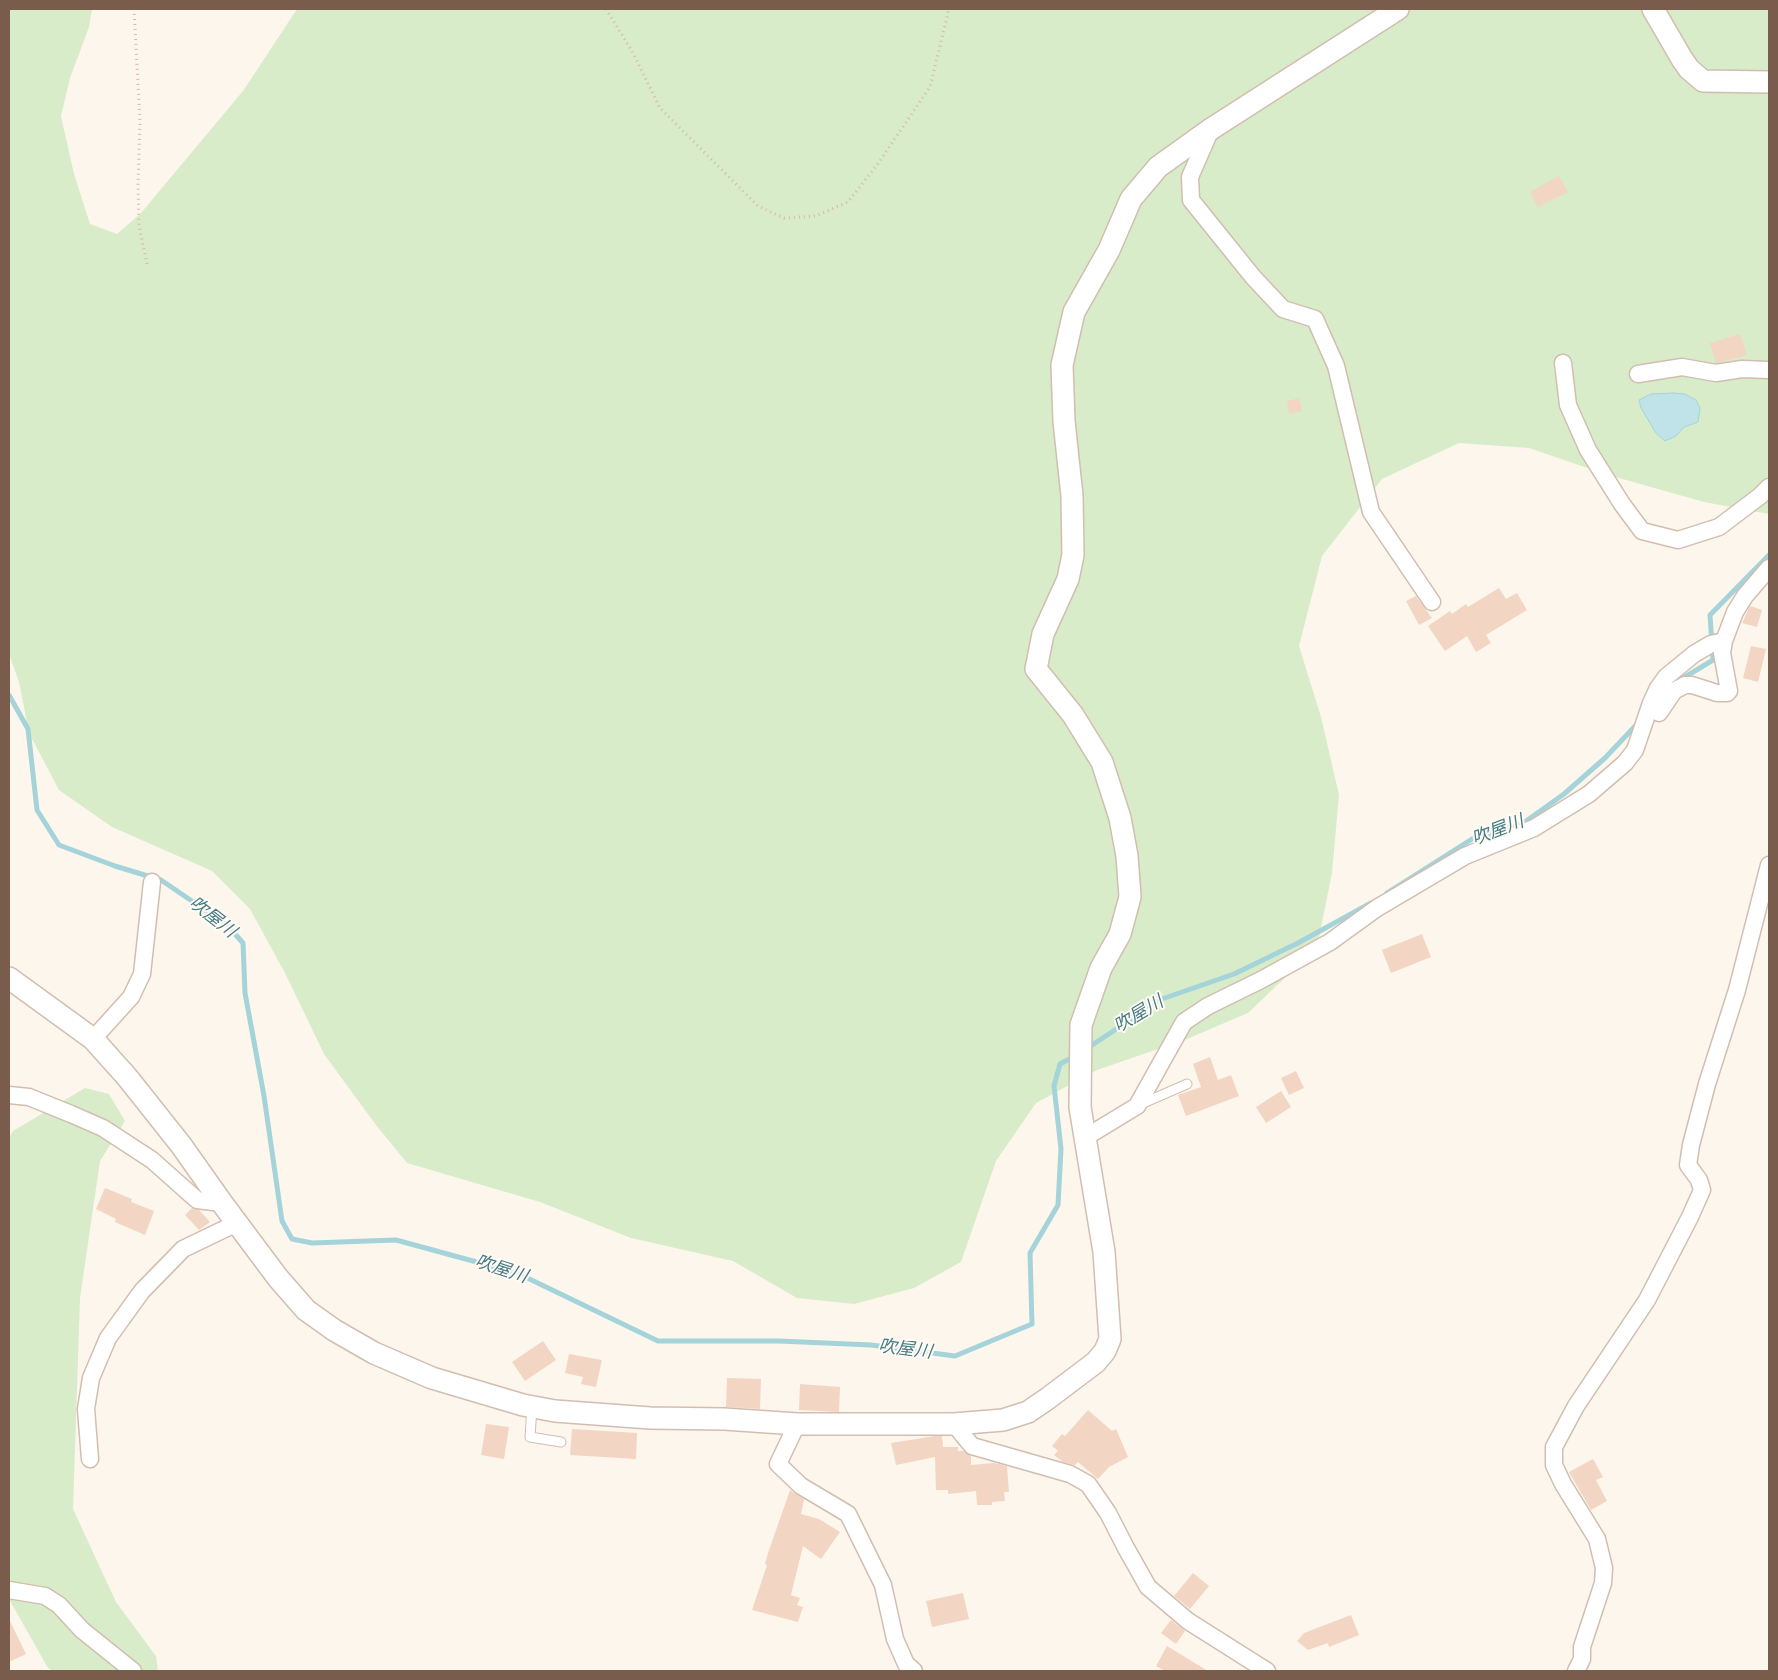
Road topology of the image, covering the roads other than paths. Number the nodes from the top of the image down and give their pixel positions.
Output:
1 (1398, 9) edge
2 (1653, 9) edge
3 (1769, 82) edge
4 (1211, 129) junction
5 (1563, 363) dead end
6 (1769, 370) edge
7 (1638, 374) dead end
8 (1769, 487) edge
9 (1769, 568) edge
10 (1432, 602) dead end
11 (1724, 641) junction
12 (1658, 713) dead end
13 (1769, 865) edge
14 (152, 882) dead end
15 (9, 978) edge
16 (93, 1039) junction
17 (1187, 1084) dead end
18 (9, 1095) edge
19 (1137, 1106) junction
20 (1086, 1137) junction
21 (222, 1203) junction
22 (237, 1223) junction
23 (532, 1406) junction
24 (797, 1424) junction
25 (954, 1424) junction
26 (561, 1442) dead end
27 (90, 1459) dead end
28 (9, 1590) edge
29 (133, 1671) edge
30 (914, 1671) edge
31 (1268, 1671) edge
32 (1576, 1671) edge

1 - 4 street
2 - 3 street
4 - 10 street
4 - 20 street
5 - 8 street
6 - 7 street
9 - 11 street
11 - 12 street
11 - 19 street
13 - 32 street
14 - 16 street
15 - 16 street
16 - 21 street
17 - 19 lane
18 - 21 street
19 - 20 street
20 - 25 street
21 - 22 street
22 - 23 street
22 - 27 street
23 - 24 street
23 - 26 lane
24 - 25 street
24 - 30 street
25 - 31 street
28 - 29 street

